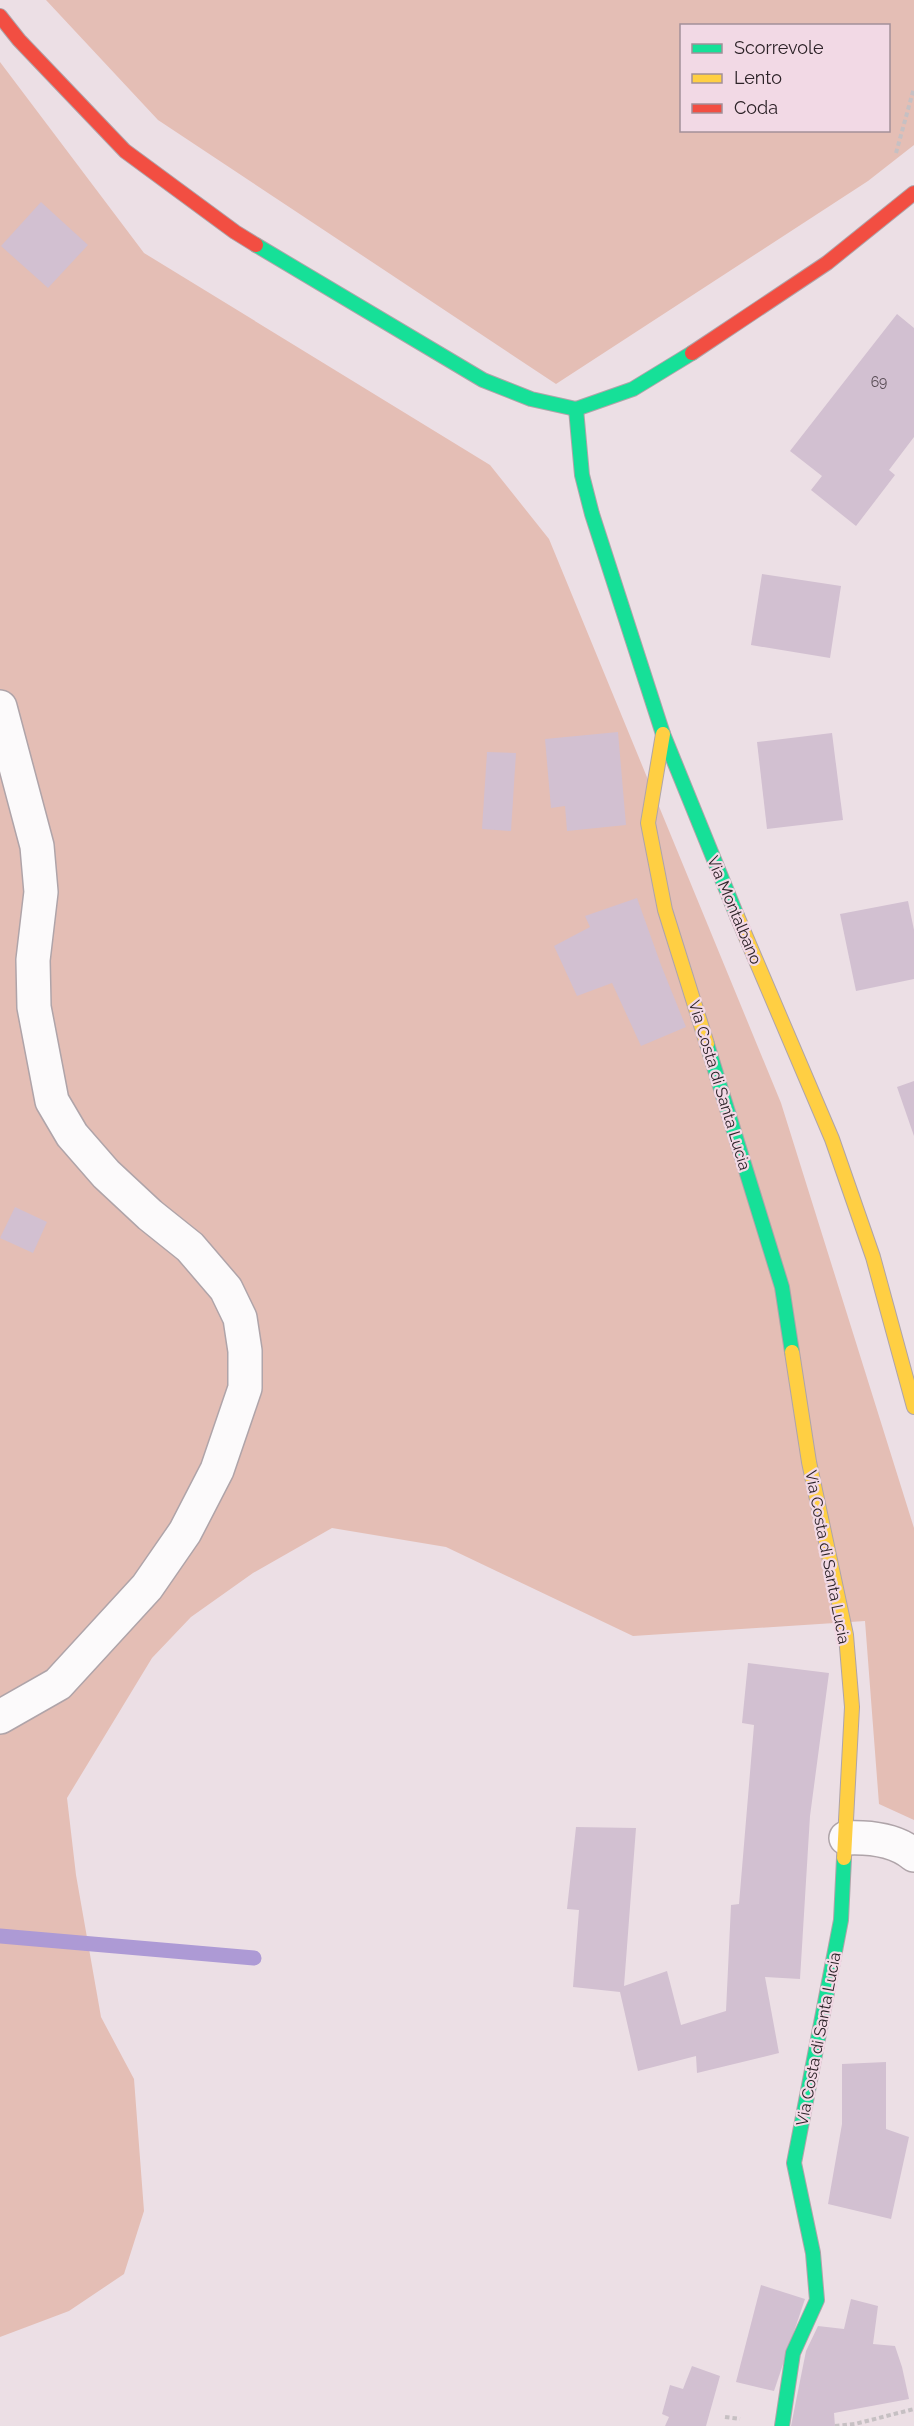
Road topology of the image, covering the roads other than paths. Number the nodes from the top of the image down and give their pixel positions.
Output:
1 (6, 29) edge
2 (914, 193) edge
3 (576, 409) junction
4 (0, 707) edge
5 (663, 735) junction
6 (914, 1407) edge
7 (0, 1717) edge
8 (846, 1838) junction
9 (914, 1855) edge
10 (782, 2426) edge

1 - 3 street
2 - 3 street
3 - 5 street, Via Montalbano
4 - 7 street
5 - 6 street, Via Montalbano
5 - 8 street, Via Costa di Santa Lucia
8 - 9 street
8 - 10 street, Via Costa di Santa Lucia

